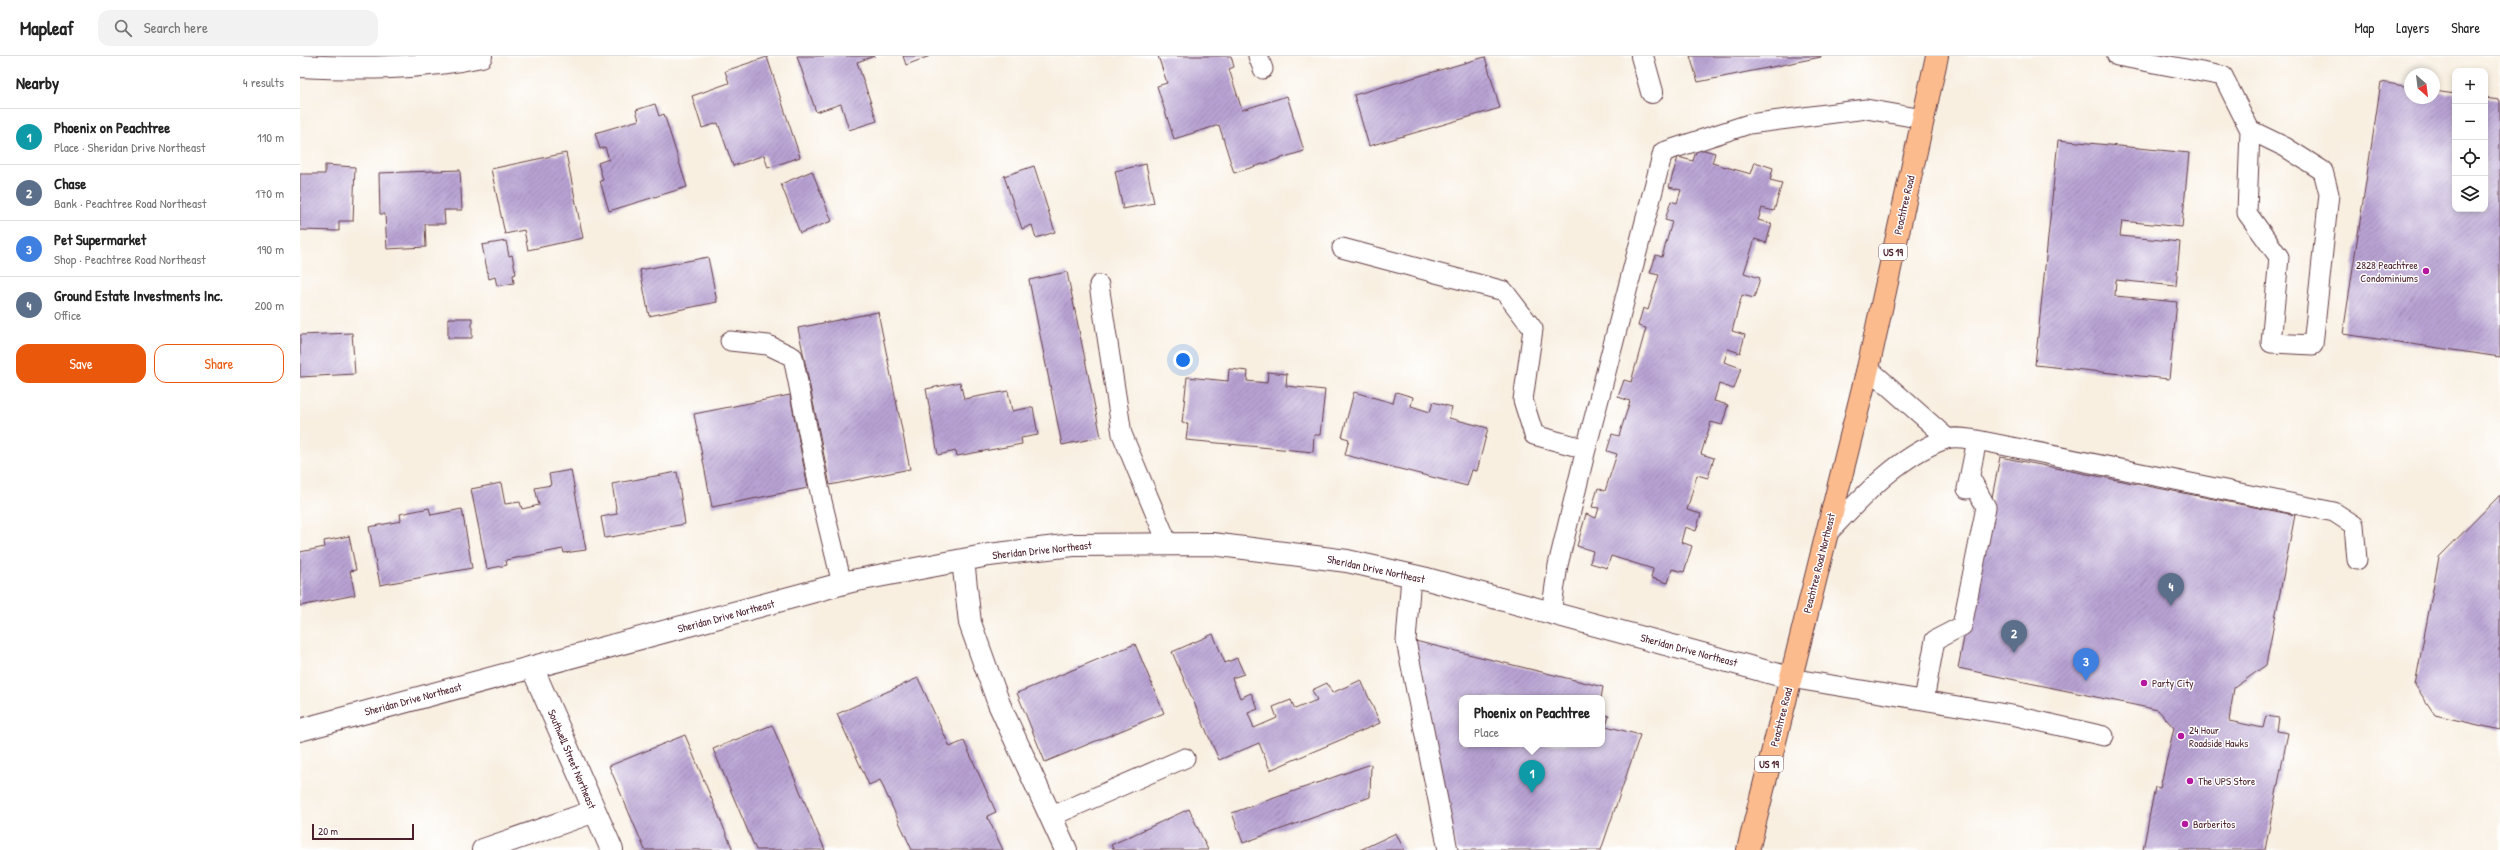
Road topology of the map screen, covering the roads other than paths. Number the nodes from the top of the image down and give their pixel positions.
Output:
1 (481, 56) edge
2 (1642, 56) edge
3 (1937, 56) edge
4 (2117, 56) edge
5 (300, 66) edge
6 (1652, 92) dead end
7 (1924, 119) junction
8 (2250, 130) junction
9 (1342, 248) dead end
10 (1100, 286) dead end
11 (730, 341) dead end
12 (1868, 368) junction
13 (1948, 438) junction
14 (1977, 440) junction
15 (1847, 447) joint
16 (1586, 449) junction
17 (1827, 534) junction
18 (1168, 544) junction
19 (963, 560) junction
20 (2357, 560) dead end
21 (1411, 576) junction
22 (842, 584) junction
23 (1551, 613) junction
24 (532, 667) junction
25 (1790, 678) junction
26 (1924, 700) junction
27 (300, 730) edge
28 (2104, 736) dead end
29 (1185, 758) dead end
30 (595, 811) junction
31 (1050, 817) junction
32 (483, 850) edge
33 (612, 850) edge
34 (1066, 850) edge
35 (1448, 850) edge
36 (1748, 850) edge

1 - 5 street
2 - 6 street
3 - 7 highway, Peachtree Road / US 19
4 - 8 lane
7 - 12 highway, Peachtree Road / US 19
7 - 16 lane
8 - 8 lane
9 - 16 lane
10 - 18 lane
11 - 22 lane
12 - 13 lane
12 - 15 highway, Peachtree Road / US 19
13 - 14 lane
13 - 17 lane
14 - 20 lane
14 - 26 lane
15 - 17 highway, Peachtree Road Northeast / US 19
16 - 23 lane
17 - 25 highway, Peachtree Road Northeast / US 19
18 - 19 street, Sheridan Drive Northeast
18 - 21 street, Sheridan Drive Northeast
19 - 22 street, Sheridan Drive Northeast
19 - 31 street
21 - 23 street, Sheridan Drive Northeast
21 - 35 lane
22 - 24 street, Sheridan Drive Northeast
23 - 25 street, Sheridan Drive Northeast
24 - 27 street, Sheridan Drive Northeast
24 - 30 street, Southwell Street Northeast
25 - 26 lane
25 - 36 highway, Peachtree Road / US 19
26 - 28 lane
29 - 31 lane
30 - 32 street
30 - 33 street, Southwell Street Northeast
31 - 34 street

